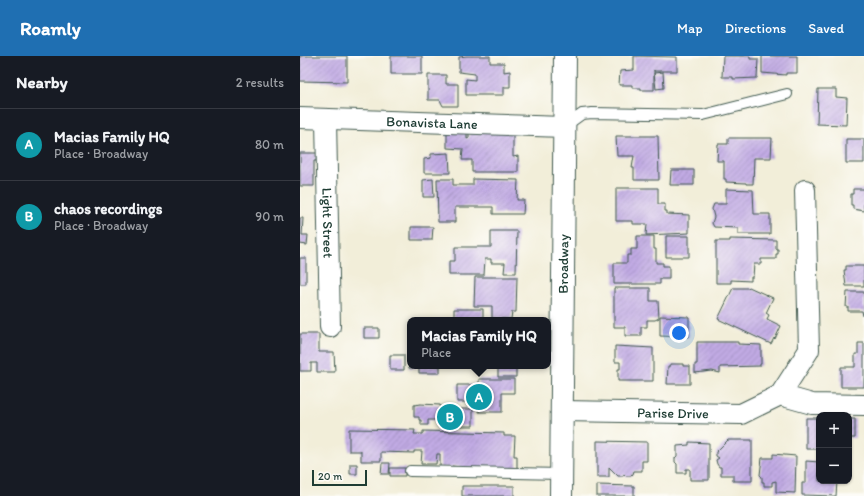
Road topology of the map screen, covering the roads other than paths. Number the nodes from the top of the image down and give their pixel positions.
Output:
1 (565, 56) edge
2 (787, 94) dead end
3 (300, 118) edge
4 (326, 119) junction
5 (564, 127) junction
6 (805, 190) dead end
7 (330, 327) dead end
8 (780, 395) junction
9 (864, 404) edge
10 (562, 411) junction
11 (410, 471) dead end
12 (561, 474) junction
13 (561, 496) edge

1 - 5 street, Broadway
2 - 5 lane
3 - 4 street, Bonavista Lane
4 - 5 street, Bonavista Lane
4 - 7 street, Light Street
5 - 10 street, Broadway
6 - 8 street
8 - 9 street
8 - 10 street, Parise Drive
10 - 12 street, Broadway
11 - 12 lane
12 - 13 street, Broadway

